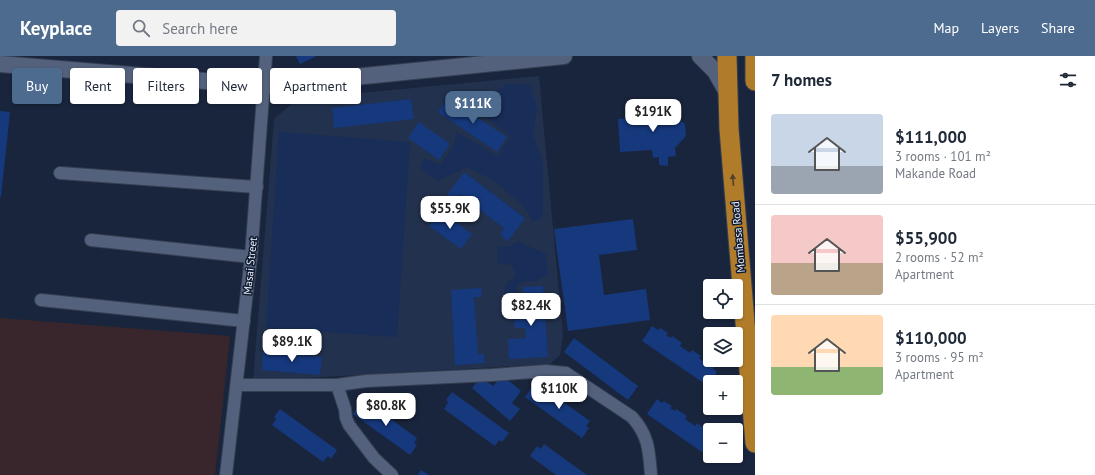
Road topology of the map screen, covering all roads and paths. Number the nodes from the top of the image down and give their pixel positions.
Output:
1 (266, 56) edge
2 (564, 56) edge
3 (700, 56) edge
4 (727, 56) edge
5 (755, 56) edge
6 (0, 64) edge
7 (755, 81) edge
8 (264, 86) junction
9 (727, 92) junction
10 (60, 173) dead end
11 (257, 187) junction
12 (91, 240) dead end
13 (251, 257) junction
14 (41, 300) dead end
15 (244, 321) junction
16 (237, 385) junction
17 (337, 385) junction
18 (755, 443) edge
19 (226, 475) edge
20 (392, 475) edge
21 (651, 475) edge

1 - 8 street, Masai Street
2 - 8 main road
3 - 9 main road
4 - 9 highway, Mombasa Road
5 - 7 highway
6 - 8 main road
8 - 11 street, Masai Street
18 -> 9 highway, Mombasa Road
10 - 11 street
11 - 13 street, Masai Street
12 - 13 street
13 - 15 street, Masai Street
14 - 15 street
15 - 16 street, Masai Street
16 - 17 street
16 - 19 street, Masai Street
17 - 20 street
17 - 21 street

